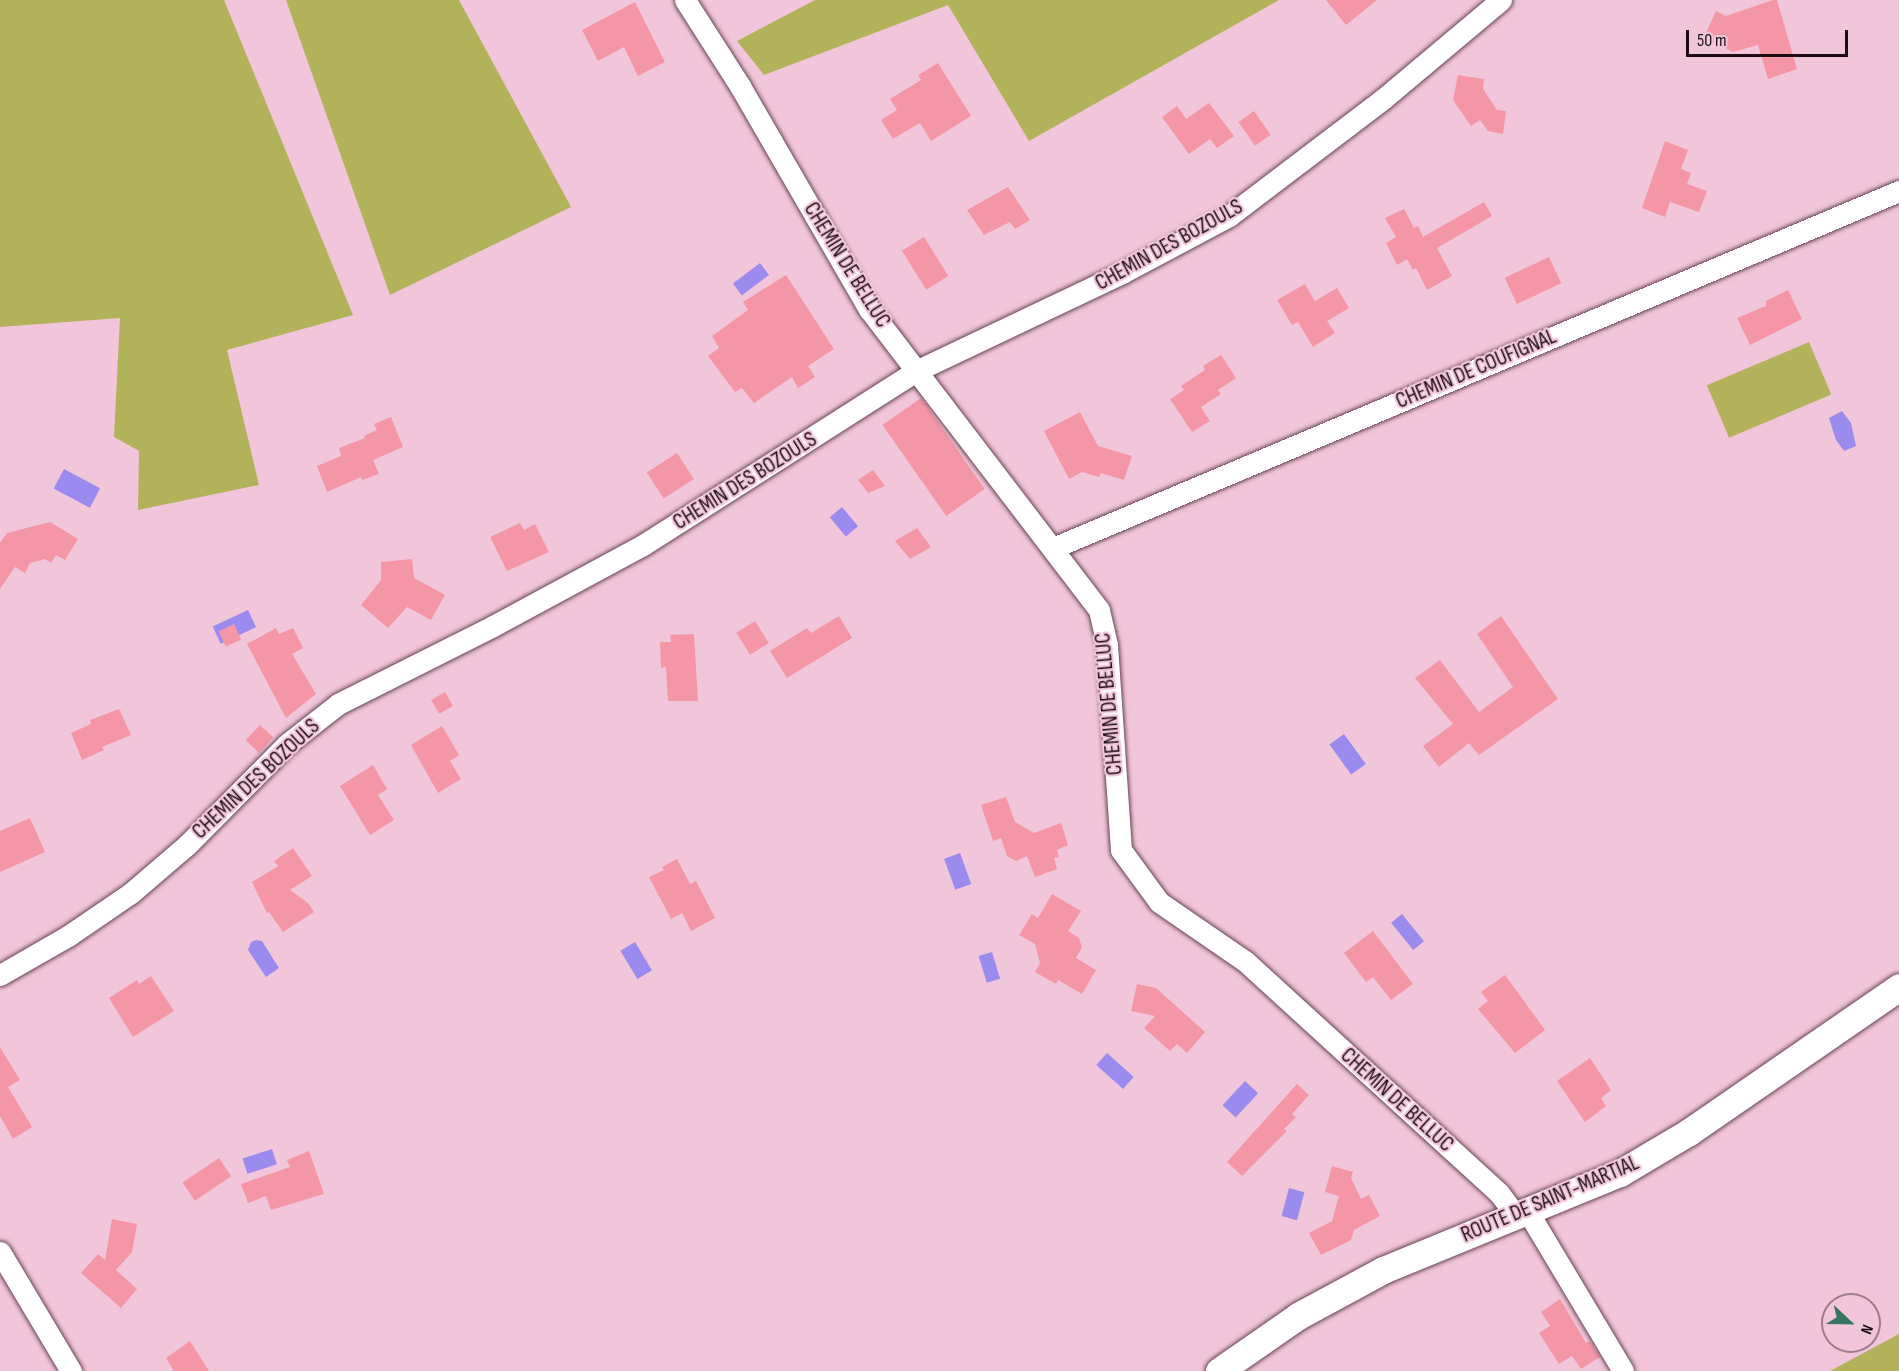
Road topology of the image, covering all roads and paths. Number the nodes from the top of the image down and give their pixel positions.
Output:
1 (685, 0) edge
2 (1501, 0) edge
3 (1899, 191) edge
4 (918, 370) junction
5 (1053, 548) junction
6 (0, 975) edge
7 (1899, 987) edge
8 (1522, 1214) junction
9 (0, 1252) edge
10 (71, 1371) edge
11 (1219, 1371) edge
12 (1623, 1371) edge

1 - 4 street, CHEMIN DE BELLUC
2 - 4 street, CHEMIN DES BOZOULS
3 - 5 street, CHEMIN DE COUFIGNAL
4 - 5 street, CHEMIN DE BELLUC
4 - 6 street, CHEMIN DES BOZOULS
5 - 8 street, CHEMIN DE BELLUC
7 - 8 main road, ROUTE DE SAINT-MARTIAL
8 - 11 main road, ROUTE DE SAINT-MARTIAL
8 - 12 street, CHEMIN DE BELLUC
9 - 10 street

